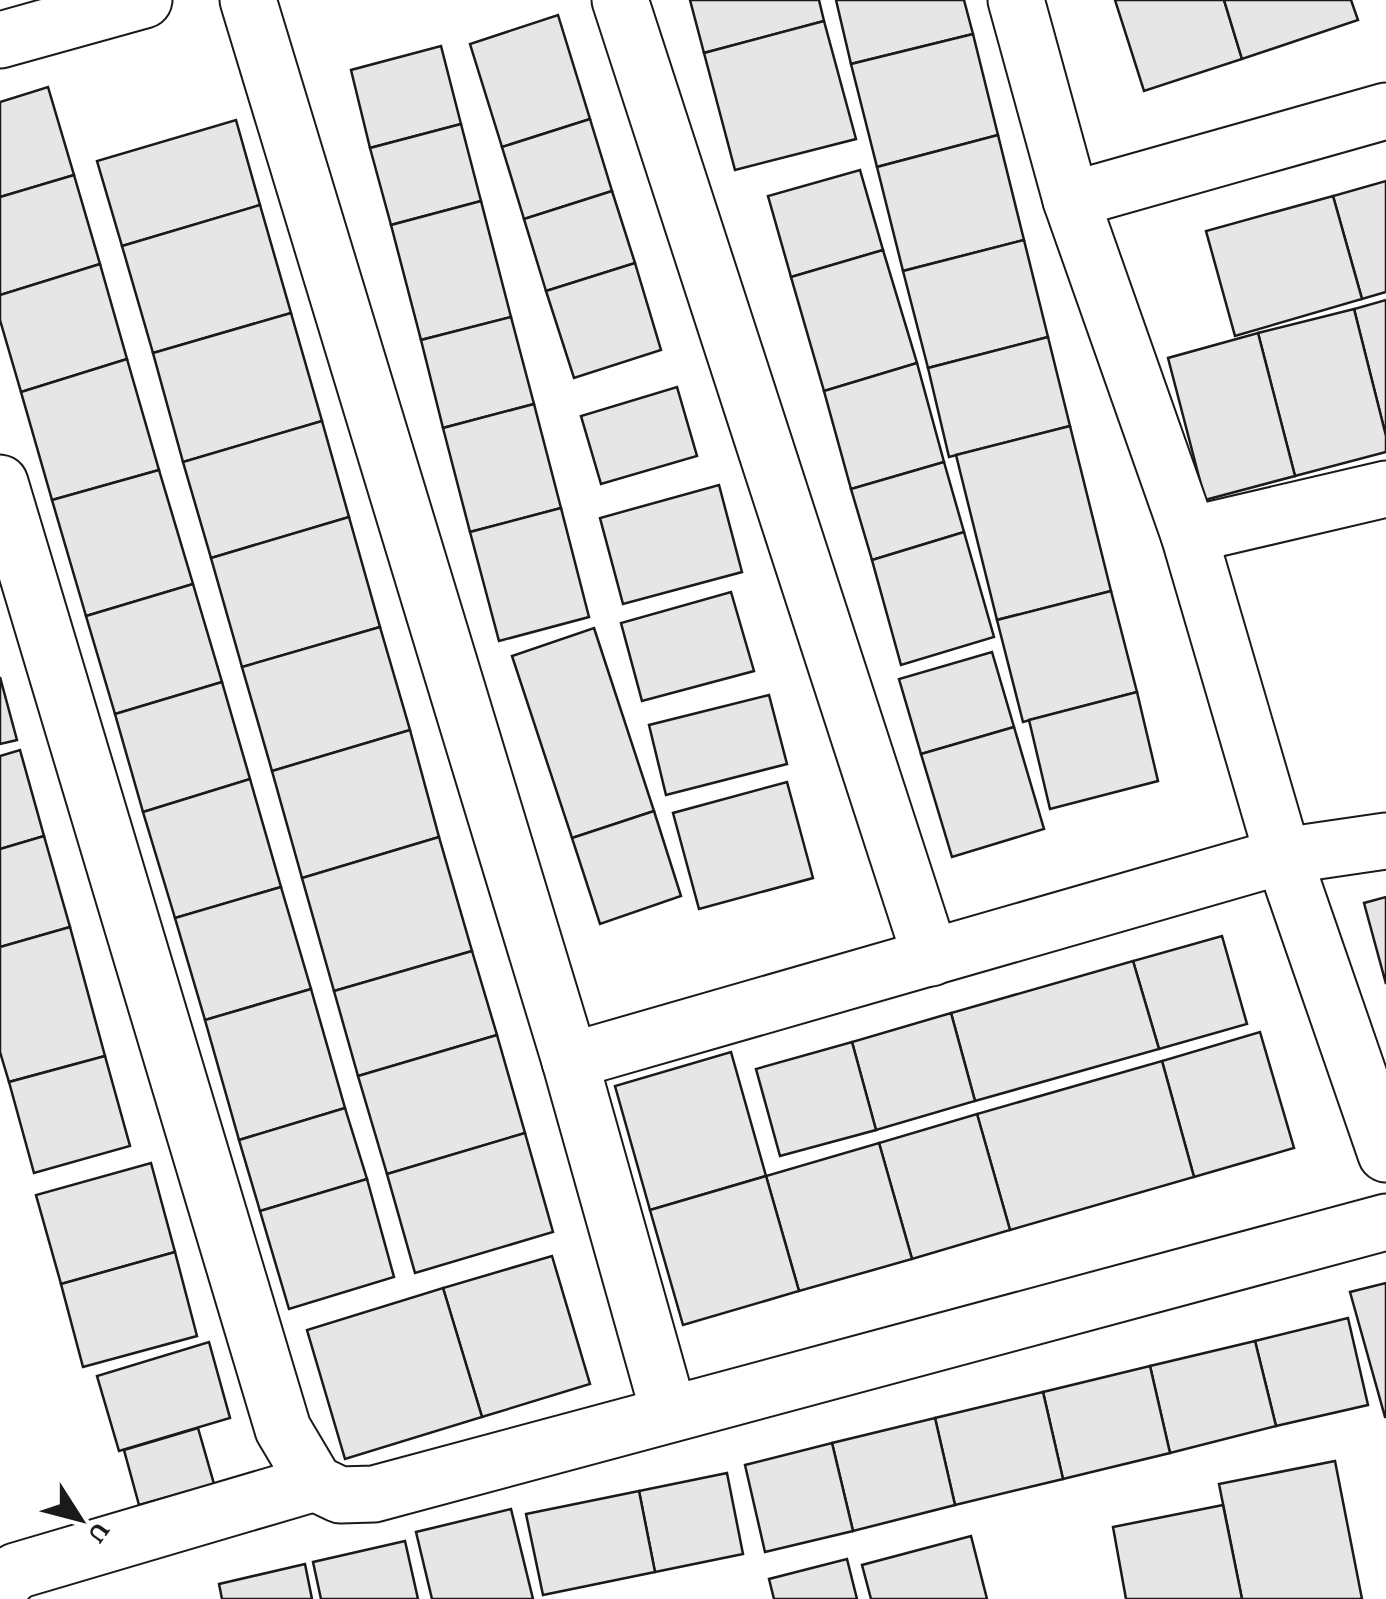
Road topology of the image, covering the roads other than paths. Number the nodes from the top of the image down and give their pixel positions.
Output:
1 (144, 0) edge
2 (248, 0) edge
3 (620, 0) edge
4 (1016, 0) edge
5 (0, 40) edge
6 (1386, 111) edge
7 (1071, 200) junction
8 (0, 483) edge
9 (1386, 489) edge
10 (1189, 535) junction
11 (1386, 841) edge
12 (1284, 856) junction
13 (931, 958) junction
14 (570, 1061) junction
15 (1386, 1154) edge
16 (1386, 1222) edge
17 (668, 1413) junction
18 (315, 1483) junction
19 (0, 1586) edge

1 - 5 street
2 - 14 street
3 - 13 street
4 - 7 street
6 - 7 street
7 - 10 street
8 - 18 street
9 - 10 street
10 - 12 street
11 - 12 street
12 - 13 street
12 - 15 street
13 - 14 street
14 - 17 street
16 - 17 street
17 - 18 street
18 - 19 street

